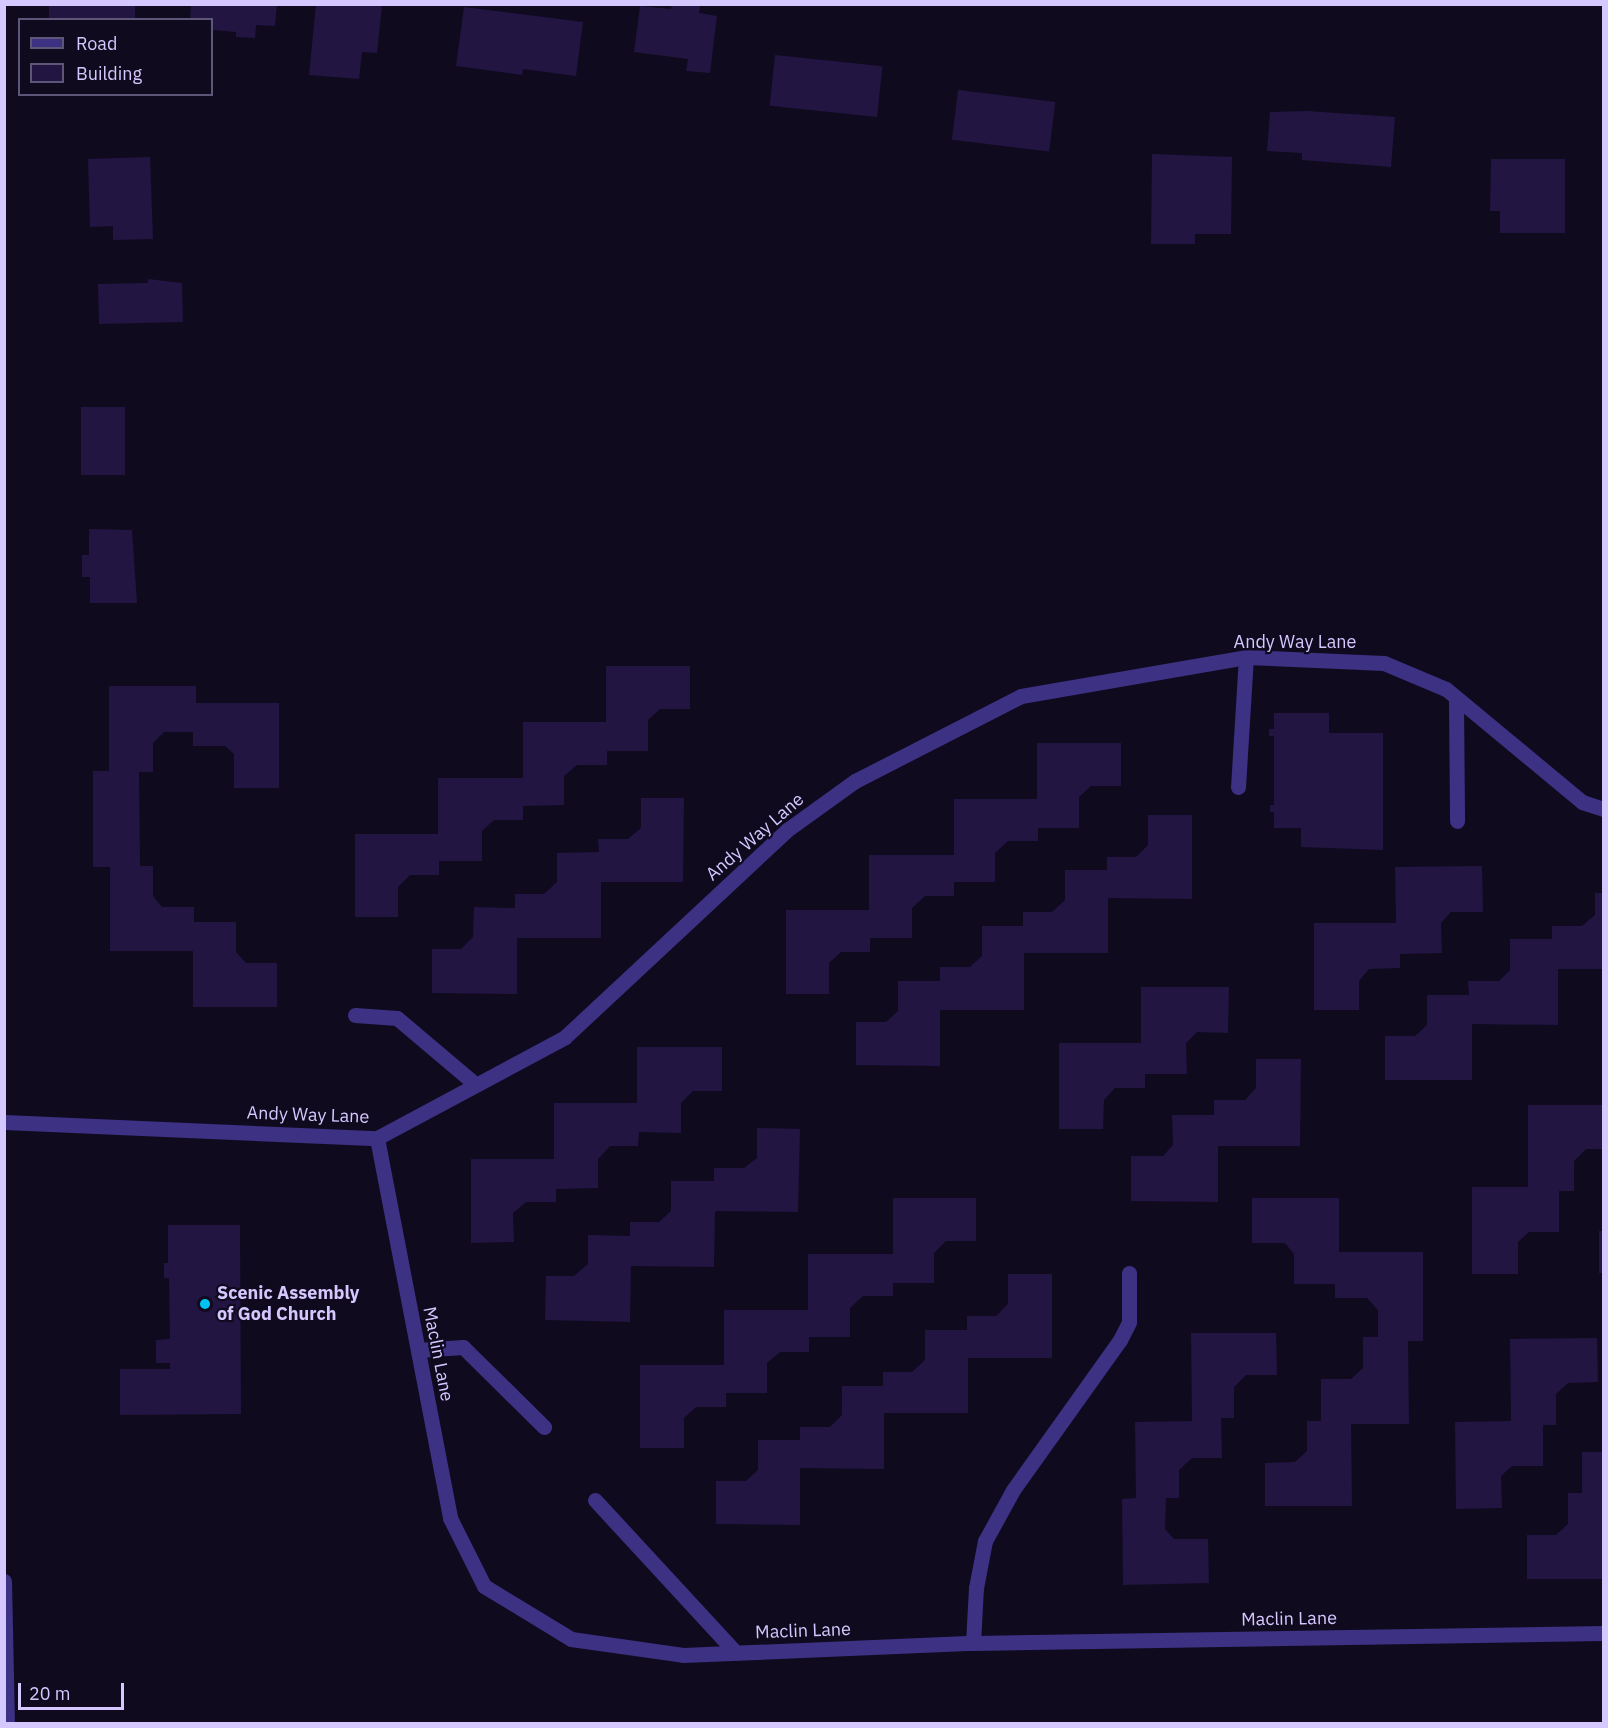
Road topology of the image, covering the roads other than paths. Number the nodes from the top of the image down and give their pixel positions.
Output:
1 (1246, 657) junction
2 (1456, 700) junction
3 (1238, 787) dead end
4 (1604, 809) edge
5 (1457, 821) dead end
6 (355, 1015) dead end
7 (474, 1083) junction
8 (4, 1122) edge
9 (377, 1137) junction
10 (1129, 1273) dead end
11 (418, 1350) junction
12 (543, 1427) dead end
13 (595, 1500) dead end
14 (4, 1581) edge
15 (1604, 1633) edge
16 (974, 1643) junction
17 (736, 1653) junction
18 (7, 1724) edge

1 - 2 street, Andy Way Lane
1 - 3 street
1 - 7 street, Andy Way Lane
2 - 4 street, Andy Way Lane
2 - 5 street
6 - 7 street
7 - 9 street, Andy Way Lane
8 - 9 street, Andy Way Lane
9 - 11 street, Maclin Lane
10 - 16 street
11 - 12 street
11 - 17 street, Maclin Lane
13 - 17 street
14 - 18 street
15 - 16 street, Maclin Lane
16 - 17 street, Maclin Lane

